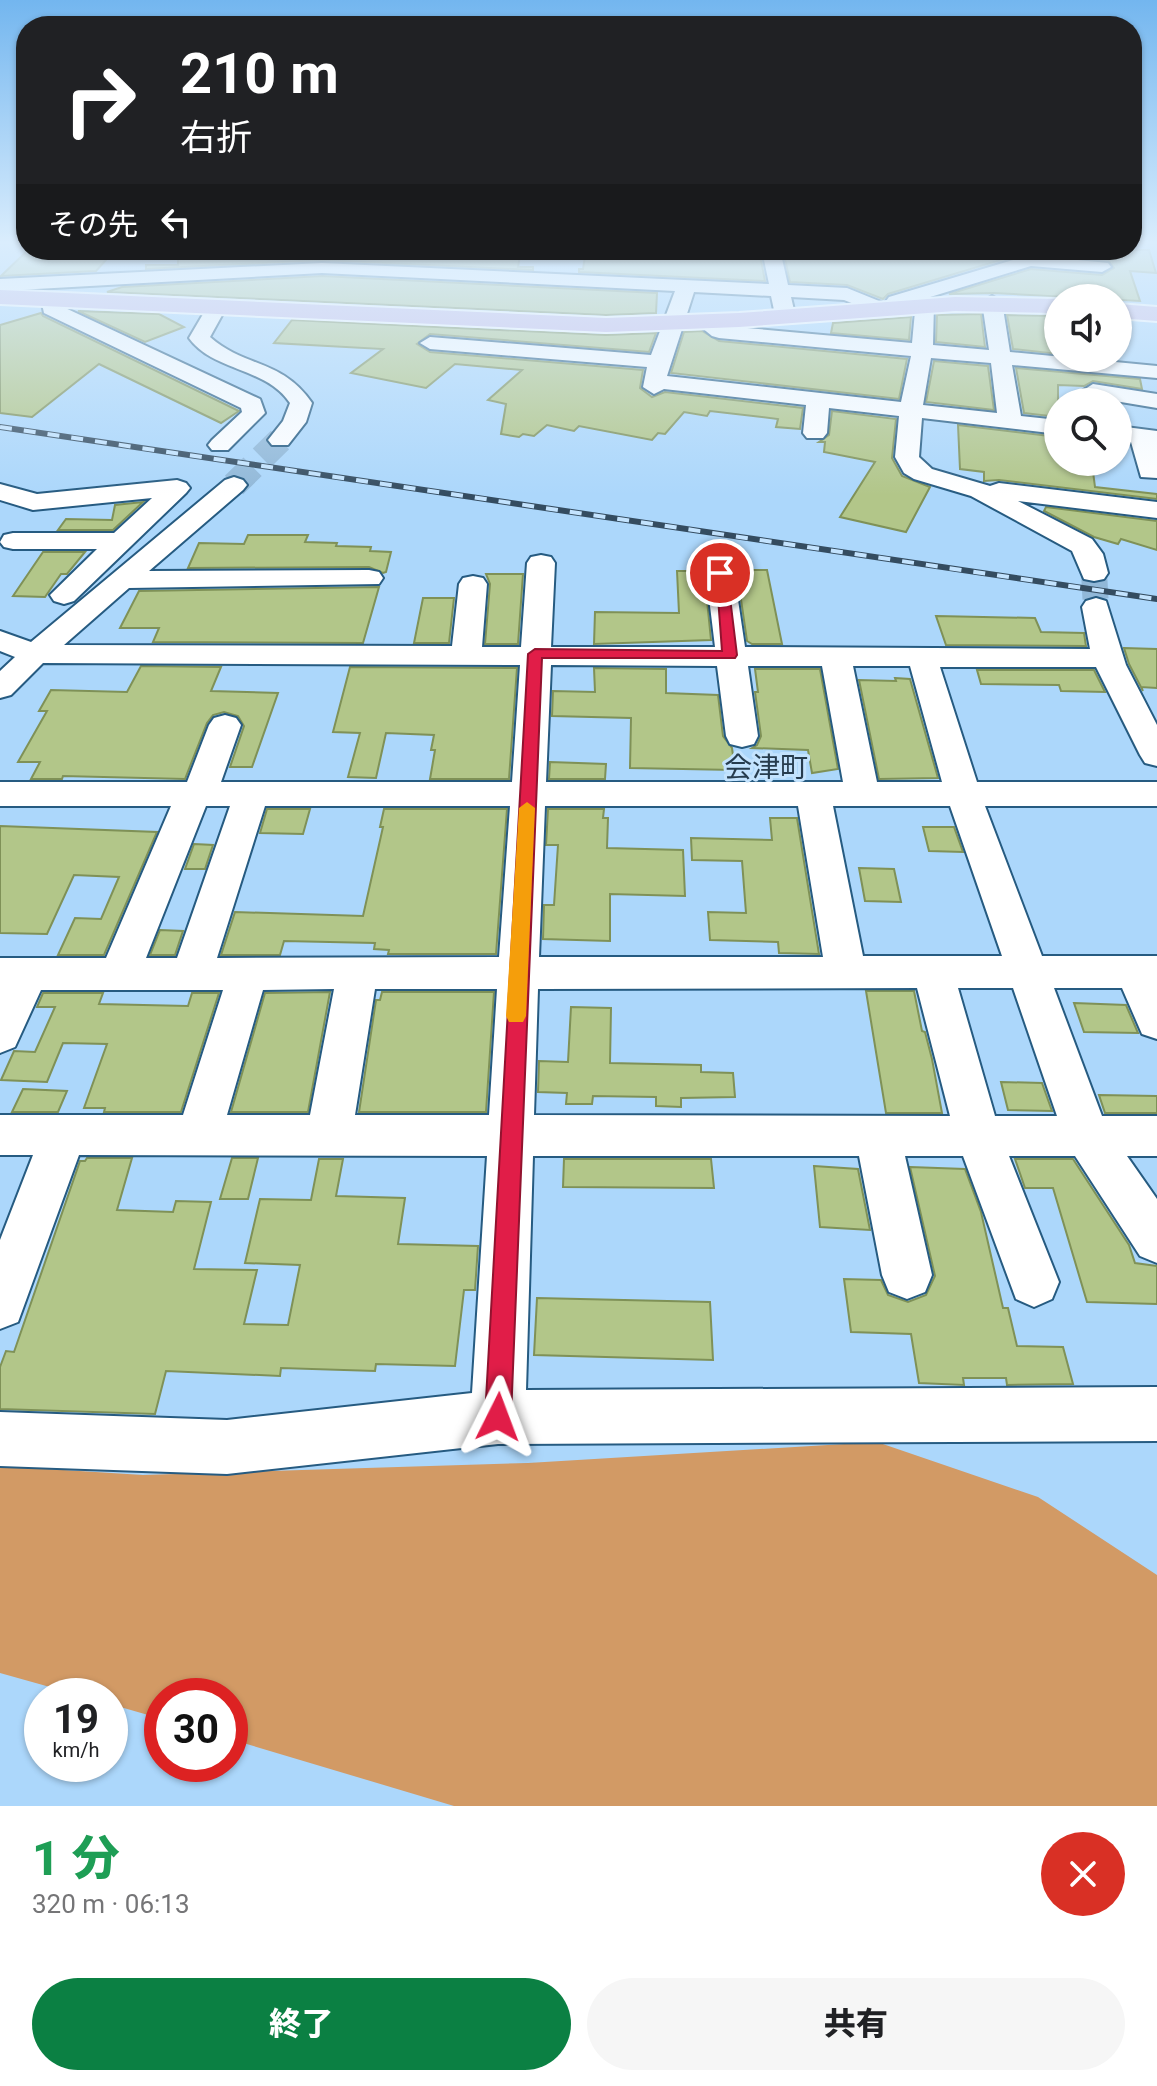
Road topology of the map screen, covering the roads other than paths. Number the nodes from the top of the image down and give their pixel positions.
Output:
1 (88, 326) edge
2 (204, 326) edge
3 (674, 326) edge
4 (711, 326) edge
5 (923, 326) edge
6 (1000, 326) edge
7 (430, 343) dead end
8 (922, 352) junction
9 (1001, 358) junction
10 (1150, 371) edge
11 (656, 380) junction
12 (1132, 397) edge
13 (818, 400) junction
14 (1154, 400) edge
15 (911, 410) junction
16 (1006, 421) junction
17 (1044, 425) edge
18 (815, 433) dead end
19 (1139, 436) edge
20 (280, 440) tunnel mouth
21 (220, 445) dead end
22 (1004, 450) dead end
23 (234, 485) tunnel mouth
24 (980, 491) junction
25 (0, 492) edge
26 (33, 502) junction
27 (1151, 510) edge
28 (121, 541) junction
29 (7, 551) edge
30 (541, 563) dead end
31 (720, 573) dead end
32 (1094, 573) tunnel mouth
33 (369, 578) dead end
34 (125, 580) junction
35 (473, 584) dead end
36 (64, 595) dead end
37 (1096, 607) tunnel mouth
38 (0, 640) edge
39 (35, 654) junction
40 (466, 654) junction
41 (535, 654) junction
42 (730, 655) junction
43 (835, 655) junction
44 (922, 656) junction
45 (1107, 658) junction
46 (0, 688) edge
47 (225, 725) dead end
48 (742, 736) dead end
49 (1157, 755) edge
50 (0, 794) edge
51 (196, 794) junction
52 (251, 794) junction
53 (528, 794) junction
54 (813, 794) junction
55 (862, 794) junction
56 (963, 794) junction
57 (1157, 794) edge
58 (933, 972) junction
59 (1028, 972) junction
60 (1146, 972) edge
61 (14, 973) edge
62 (120, 973) junction
63 (192, 973) junction
64 (248, 973) junction
65 (357, 973) junction
66 (518, 973) junction
67 (846, 973) junction
68 (1157, 1022) edge
69 (0, 1035) edge
70 (199, 1134) junction
71 (0, 1135) edge
72 (64, 1135) junction
73 (329, 1135) junction
74 (513, 1135) junction
75 (878, 1135) junction
76 (978, 1135) junction
77 (1087, 1136) junction
78 (1157, 1136) edge
79 (1157, 1240) edge
80 (907, 1275) dead end
81 (1034, 1282) dead end
82 (0, 1304) edge
83 (1157, 1414) edge
84 (498, 1417) junction
85 (0, 1439) edge

1 - 21 street
2 - 20 street
3 - 11 street
4 - 8 street
5 - 8 street
6 - 9 street
7 - 11 street
8 - 9 street
8 - 15 street
9 - 10 street
9 - 16 street
10 - 14 street
11 - 13 street
12 - 14 street
13 - 15 street
13 - 18 street
15 - 16 street
15 - 24 street
16 - 17 street
16 - 22 street
19 - 27 street
23 - 34 street
24 - 27 street
24 - 32 street
25 - 26 street
26 - 28 street
26 - 29 street
28 - 29 street
28 - 36 street
30 - 41 street
31 - 42 street
33 - 34 street
34 - 39 street
35 - 40 street
37 - 45 street
38 - 39 street
39 - 40 street
39 - 46 street
40 - 41 street
41 - 42 street
41 - 53 street
42 - 43 street
42 - 48 street
43 - 44 street
43 - 55 street
44 - 45 street
44 - 56 street
45 - 49 street
47 - 51 street
50 - 51 street
51 - 52 street
51 - 62 street
52 - 53 street
52 - 63 street
53 - 54 street
53 - 66 street
54 - 55 street
54 - 67 street
55 - 56 street
56 - 57 street
56 - 59 street
58 - 59 street
58 - 67 street
58 - 76 street
59 - 60 street
59 - 77 street
60 - 68 street
61 - 62 street
61 - 69 street
62 - 63 street
63 - 64 street
64 - 65 street
64 - 70 street
65 - 66 street
65 - 73 street
66 - 67 street
66 - 74 street
70 - 72 street
70 - 73 street
71 - 72 street
72 - 82 street
73 - 74 street
74 - 75 street
74 - 84 street
75 - 76 street
75 - 80 street
76 - 77 street
76 - 81 street
77 - 78 street
77 - 79 street
83 - 84 street
84 - 85 street

